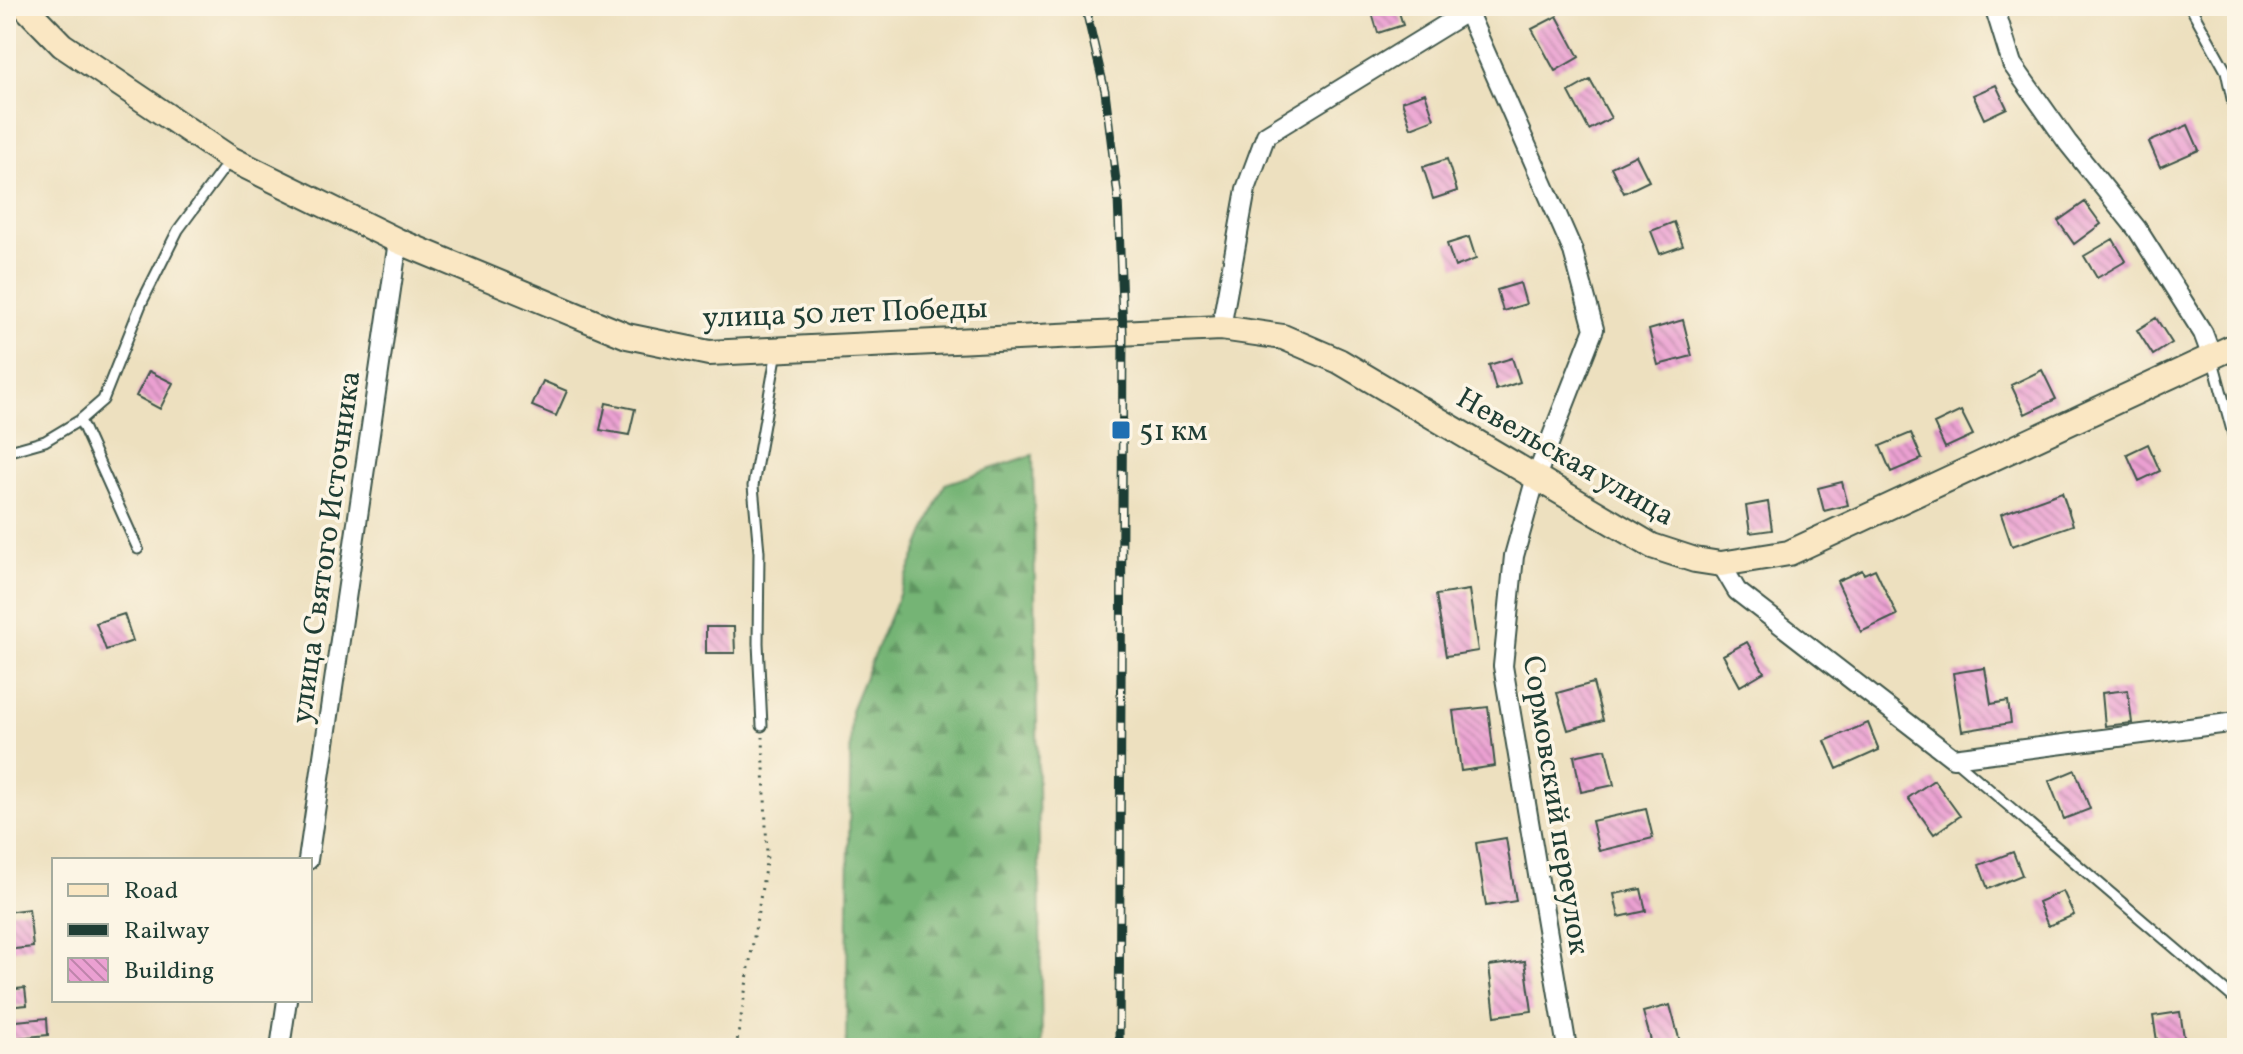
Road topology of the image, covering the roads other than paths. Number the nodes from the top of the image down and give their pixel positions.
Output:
1 (24, 6) edge
2 (1994, 6) edge
3 (2190, 6) edge
4 (1469, 8) edge
5 (2237, 122) edge
6 (231, 159) junction
7 (398, 241) junction
8 (1221, 328) junction
9 (1123, 333) joint
10 (2237, 345) edge
11 (777, 351) junction
12 (2212, 357) junction
13 (80, 420) junction
14 (2237, 449) edge
15 (6, 452) edge
16 (1536, 477) junction
17 (138, 549) dead end
18 (1721, 564) junction
19 (2237, 722) edge
20 (762, 726) road end
21 (1953, 758) junction
22 (308, 858) edge
23 (2237, 1001) edge
24 (287, 1002) edge
25 (280, 1048) edge
26 (1567, 1048) edge

1 - 6 street, улица 50 лет Победы
2 - 12 street
3 - 5 lane
4 - 8 street
4 - 16 street, Сормовский переулок
6 - 7 street, улица 50 лет Победы
6 - 13 lane
7 - 11 street, улица 50 лет Победы
7 - 22 street, улица Святого Источника
8 - 9 street, Невельская улица
8 - 16 street, Невельская улица
9 - 11 street, улица 50 лет Победы
10 - 12 street, Невельская улица
11 - 20 lane
12 - 14 lane
12 - 18 street, Невельская улица
13 - 15 lane
13 - 17 lane
16 - 18 street, Невельская улица
16 - 26 street, Сормовский переулок
18 - 21 street
19 - 21 street
21 - 23 lane
24 - 25 street

